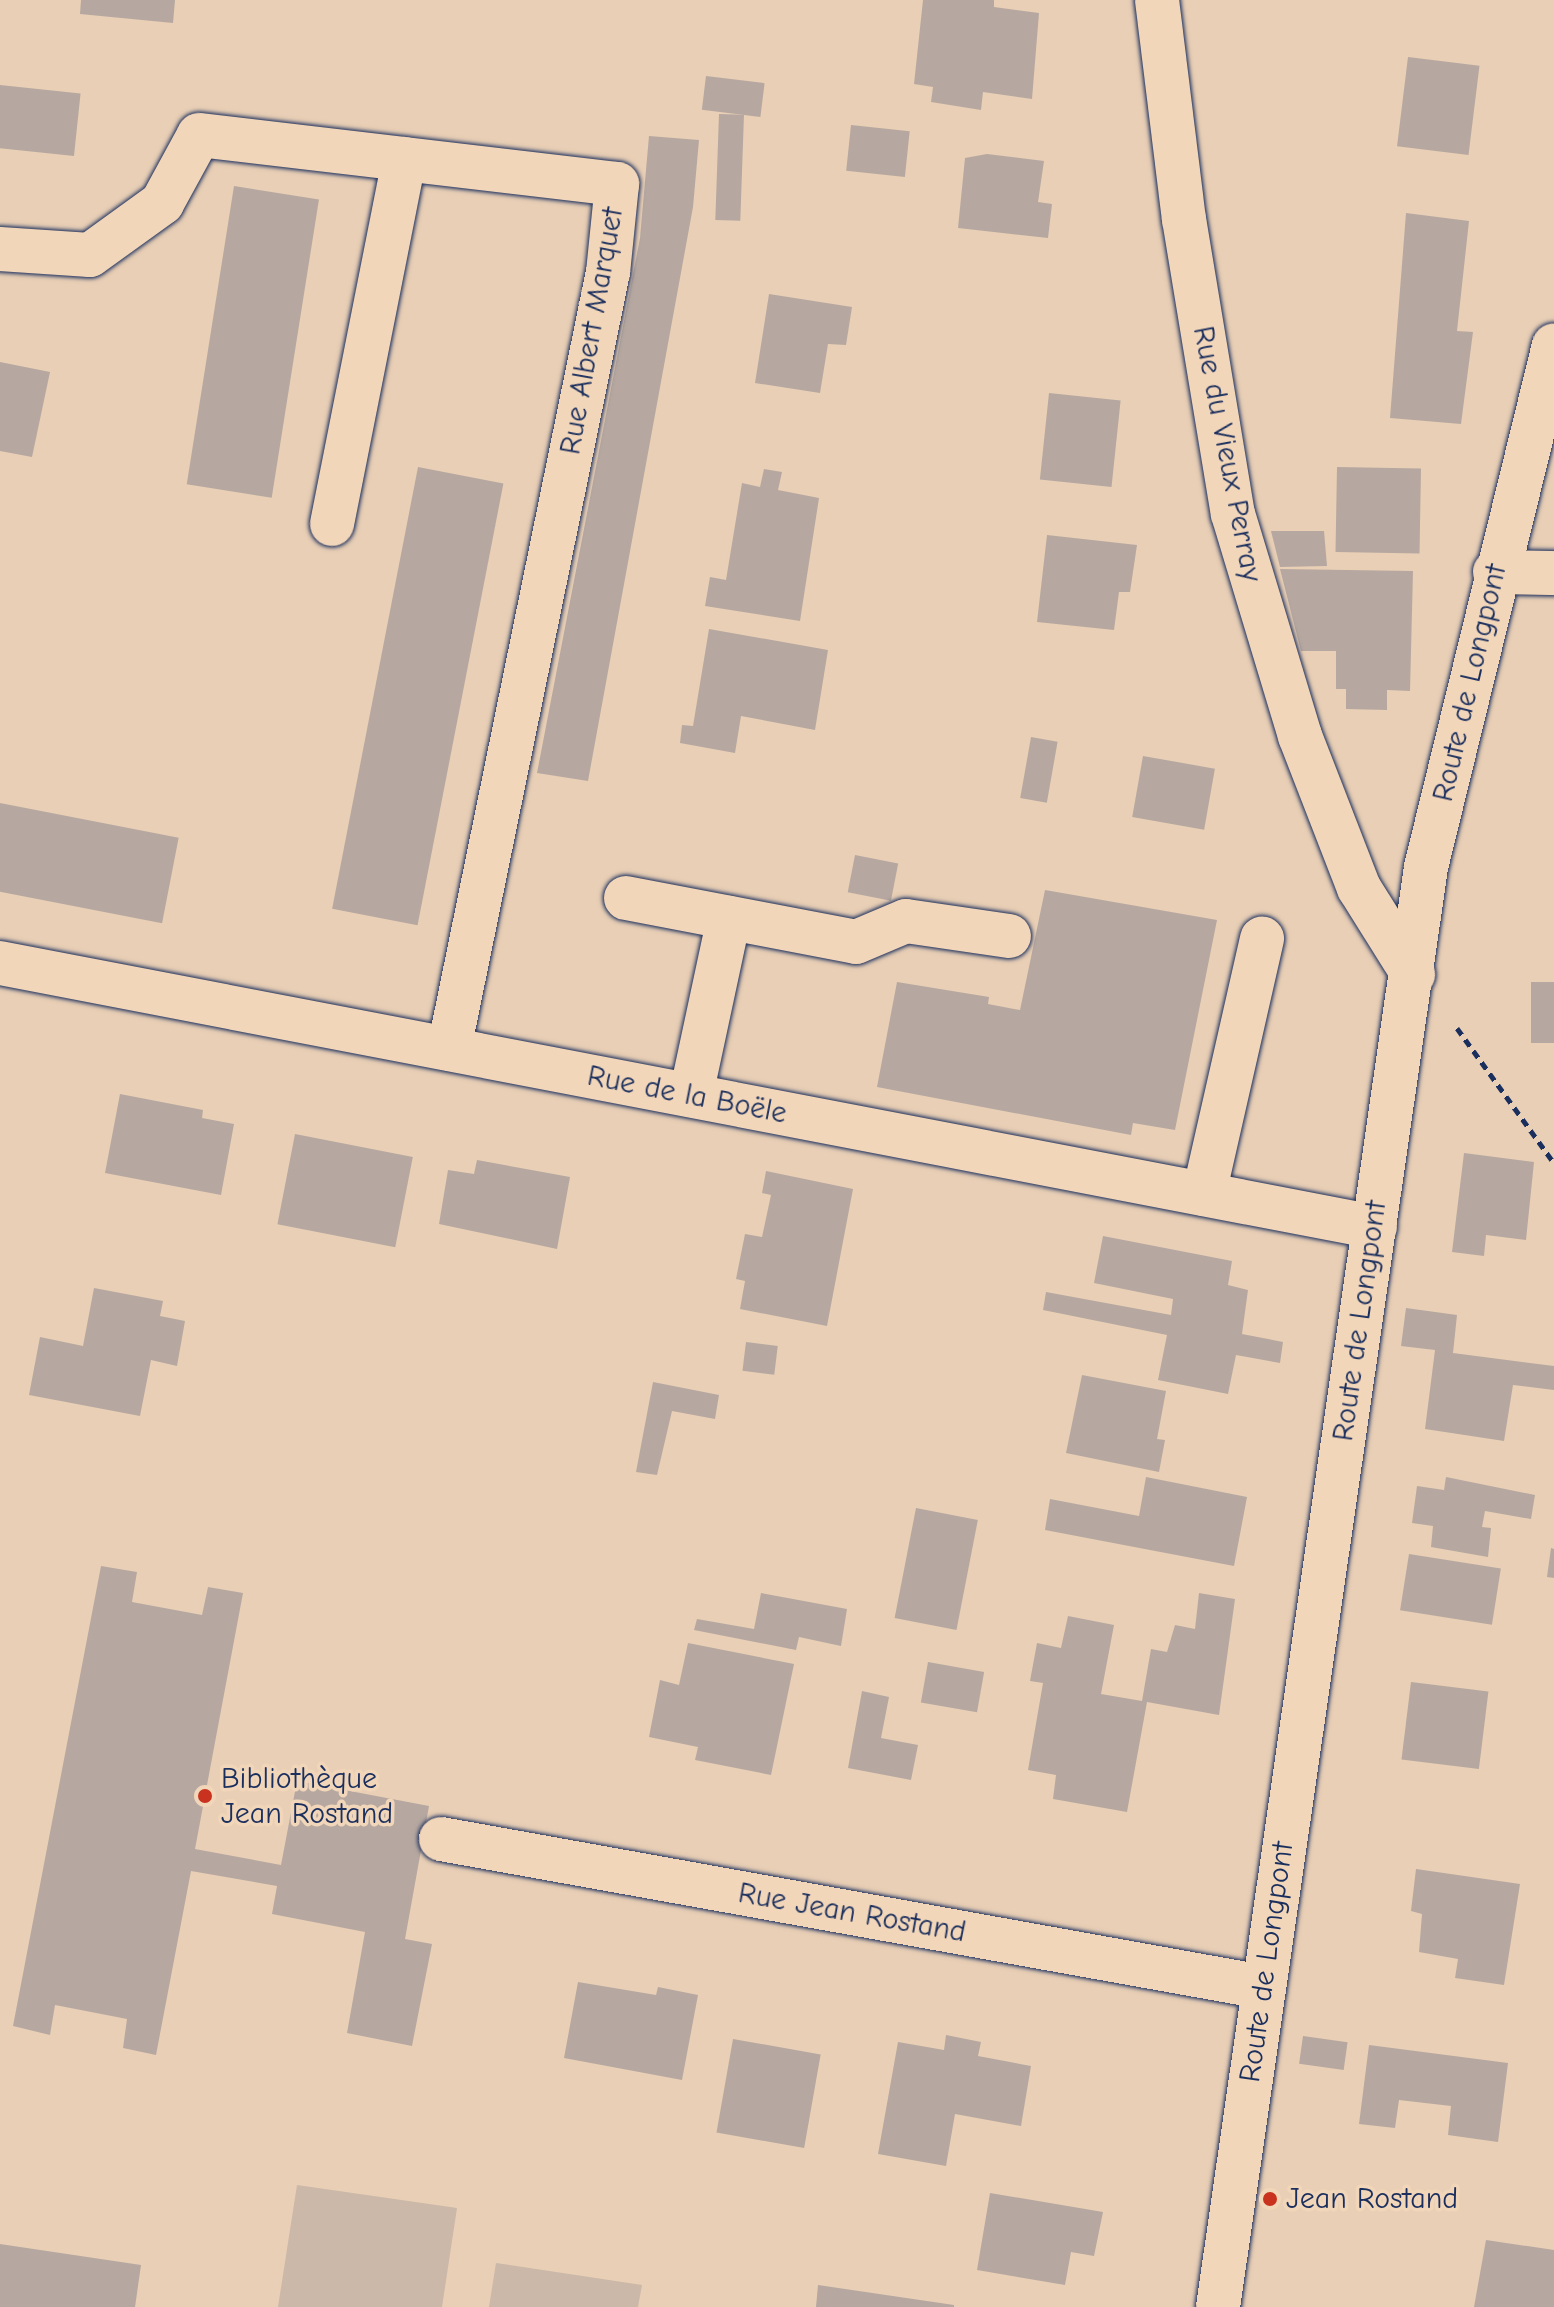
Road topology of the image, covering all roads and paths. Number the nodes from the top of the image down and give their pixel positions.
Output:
1 (1157, 0) edge
2 (404, 159) junction
3 (0, 249) edge
4 (1554, 345) edge
5 (332, 524) dead end
6 (1495, 572) junction
7 (1554, 573) edge
8 (626, 898) dead end
9 (729, 918) junction
10 (1009, 936) dead end
11 (1262, 939) dead end
12 (0, 963) edge
13 (1413, 974) junction
14 (449, 1049) junction
15 (691, 1095) junction
16 (1554, 1163) edge
17 (1204, 1194) junction
18 (1375, 1227) junction
19 (441, 1839) dead end
20 (1263, 1987) junction
21 (1218, 2307) edge

1 - 13 street, Rue du Vieux Perray
2 - 3 street, Rue Albert Marquet
2 - 5 street
2 - 14 street, Rue Albert Marquet
4 - 6 street, Route de Longpont
6 - 7 street
6 - 13 street, Route de Longpont
8 - 9 street
9 - 10 street
9 - 15 street
11 - 17 street
12 - 14 street, Rue de la Boële
13 - 16 path
13 - 18 street, Route de Longpont
14 - 15 street, Rue de la Boële
15 - 17 street, Rue de la Boële
17 - 18 street, Rue de la Boële
18 - 20 street, Route de Longpont
19 - 20 street, Rue Jean Rostand
20 - 21 street, Route de Longpont

